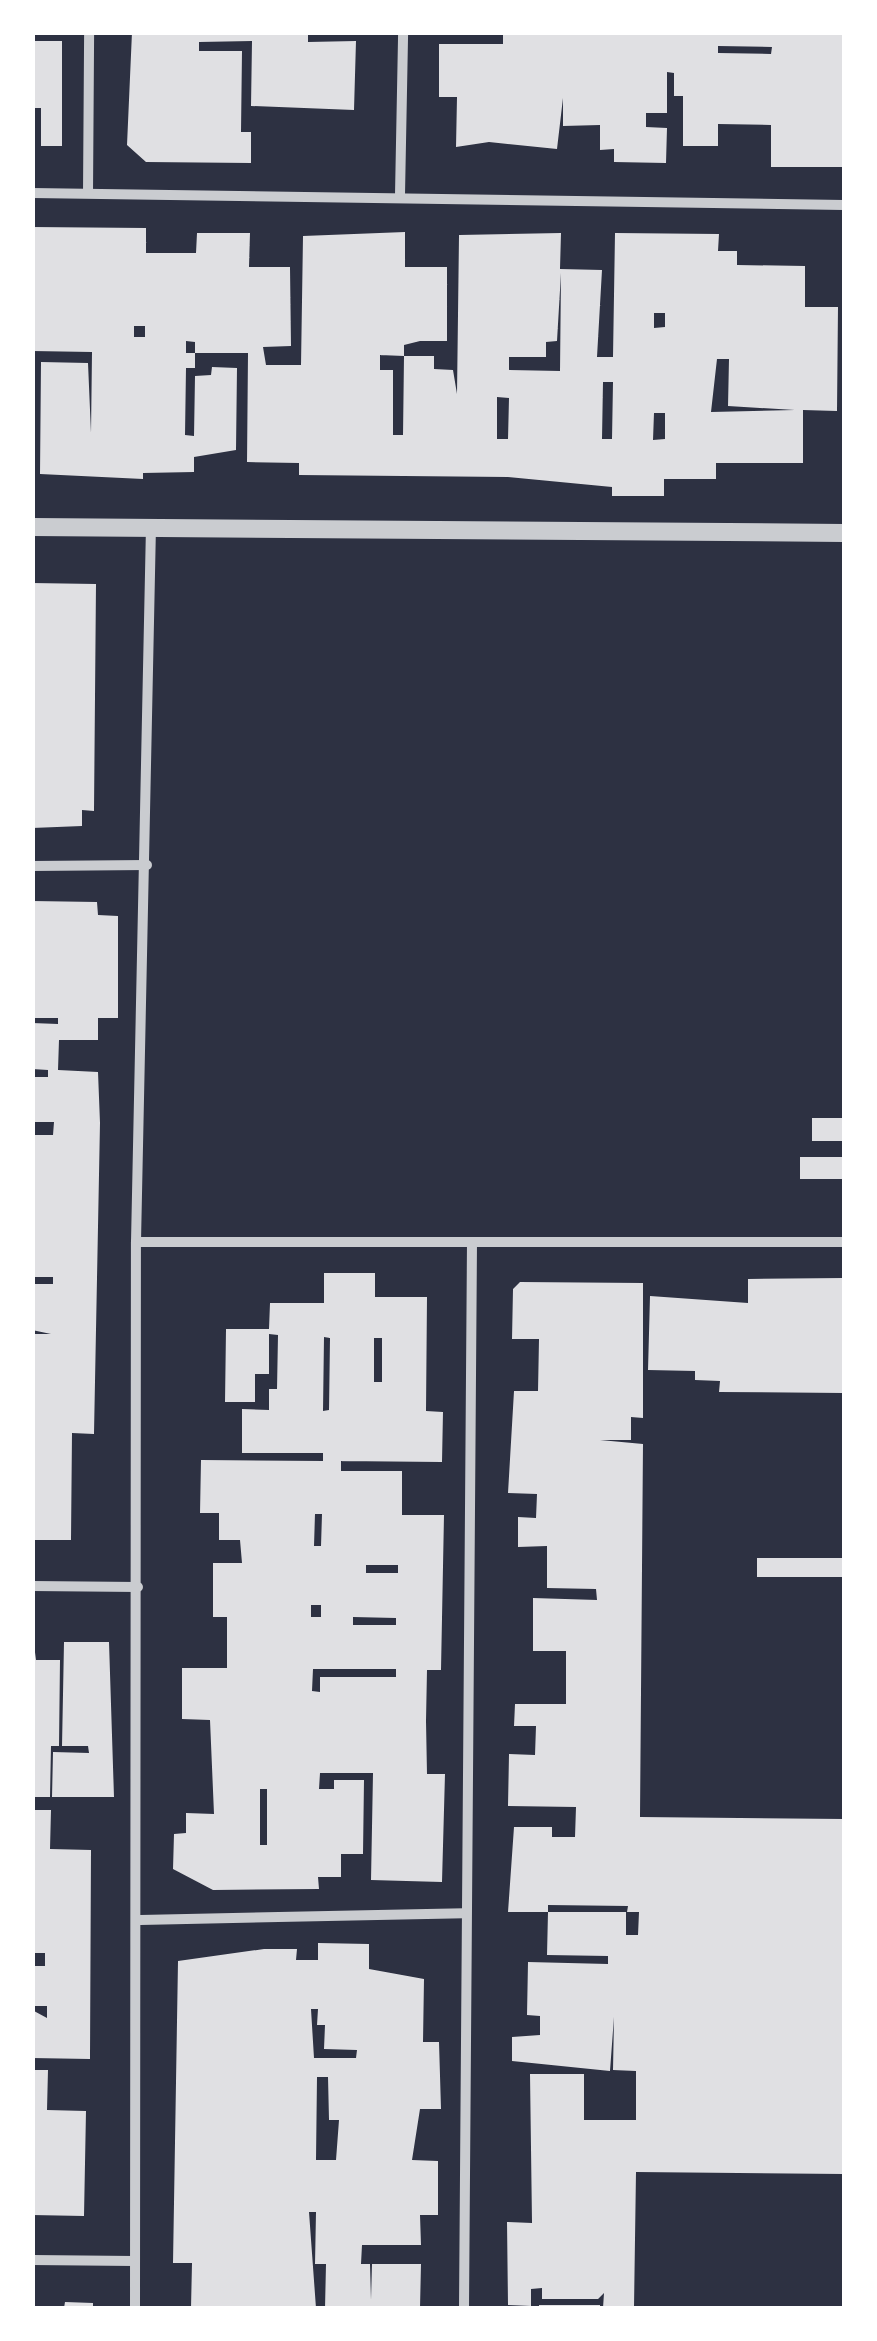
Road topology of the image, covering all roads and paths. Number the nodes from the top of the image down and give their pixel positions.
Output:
1 (89, 32) edge
2 (403, 32) edge
3 (32, 193) edge
4 (88, 193) junction
5 (400, 195) junction
6 (844, 205) edge
7 (32, 527) edge
8 (151, 528) junction
9 (844, 532) edge
10 (147, 865) junction
11 (32, 866) edge
12 (136, 1242) junction
13 (844, 1242) edge
14 (472, 1244) junction
15 (32, 1586) edge
16 (138, 1587) junction
17 (464, 1914) junction
18 (140, 1920) junction
19 (32, 2260) edge
20 (134, 2261) junction
21 (135, 2308) edge
22 (464, 2308) edge

1 - 4 street
2 - 5 street
3 - 4 street
4 - 5 street
5 - 6 street
7 - 8 street
8 - 9 street
8 - 10 street
10 - 11 street
10 - 12 street
12 - 14 street
12 - 16 street
13 - 14 street
14 - 17 street
15 - 16 street
16 - 18 street
17 - 18 street
17 - 22 street
18 - 20 street
19 - 20 street
20 - 21 street

